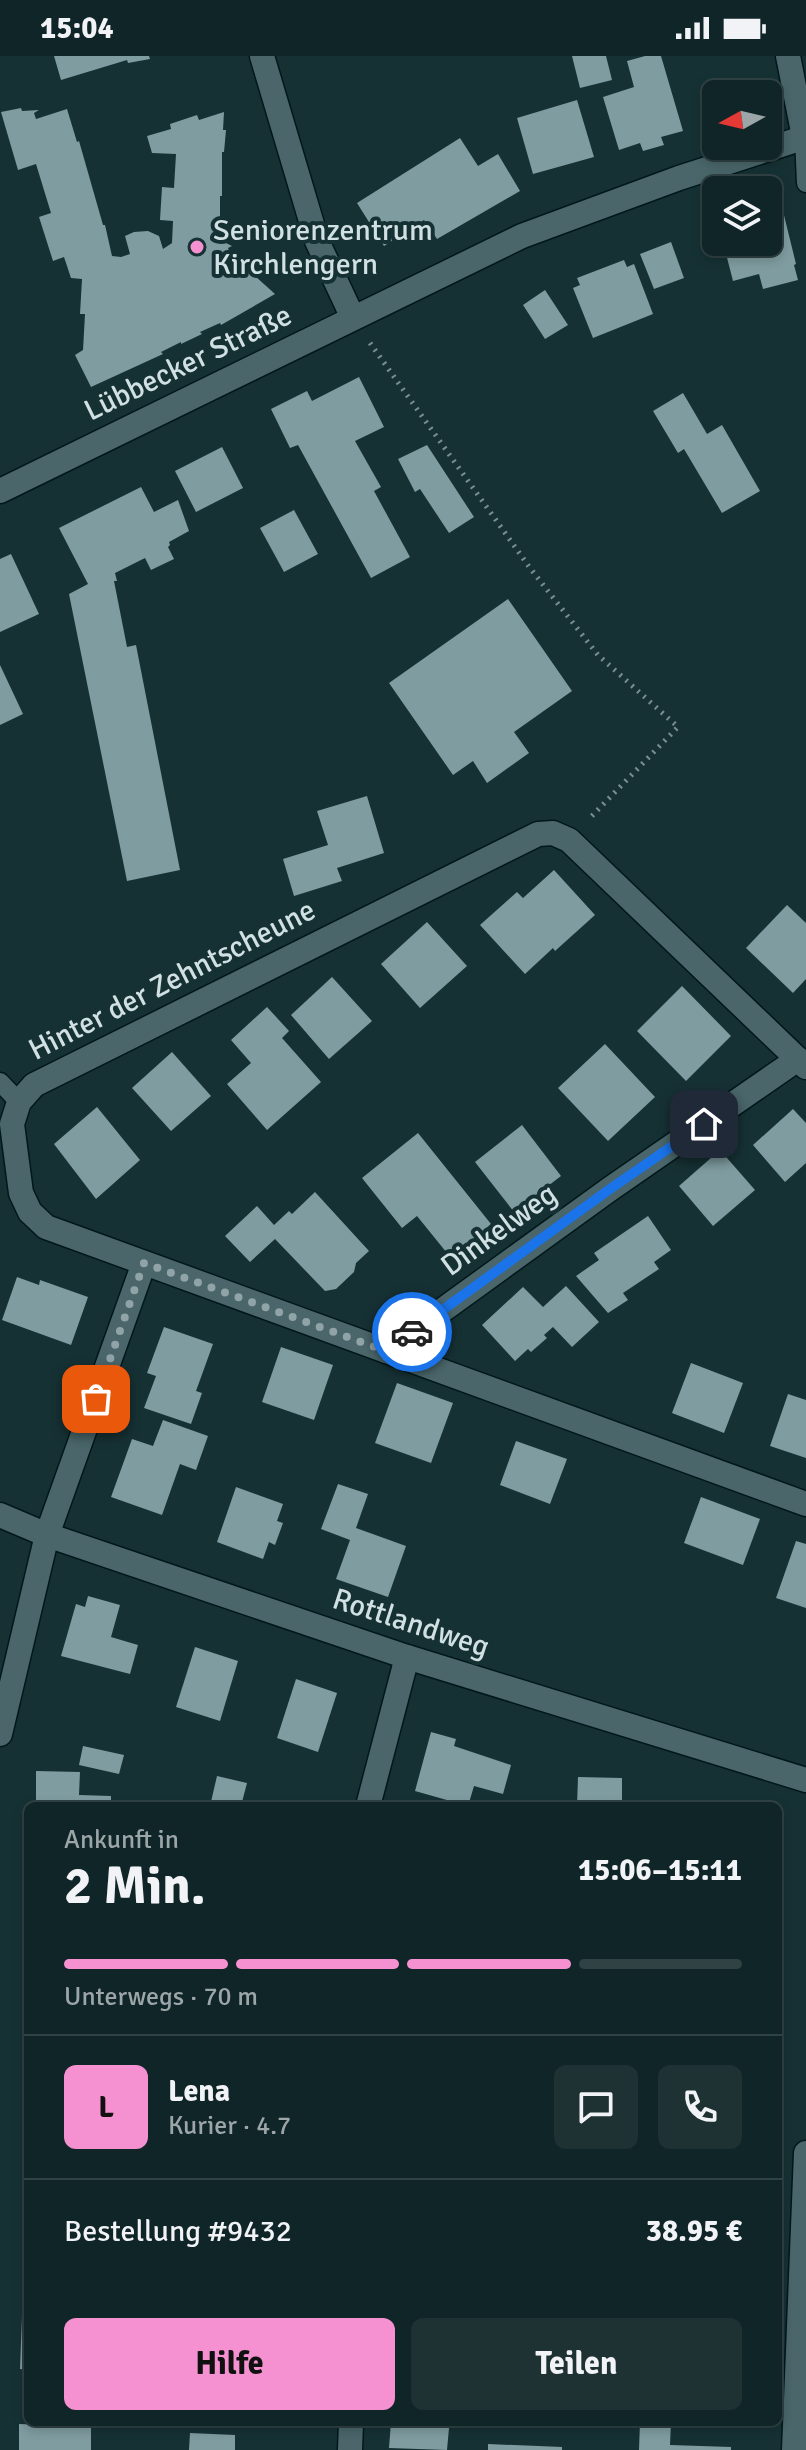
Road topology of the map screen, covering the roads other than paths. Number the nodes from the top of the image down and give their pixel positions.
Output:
1 (262, 56) edge
2 (788, 56) edge
3 (805, 137) edge
4 (806, 183) edge
5 (353, 318) junction
6 (0, 491) edge
7 (802, 1063) edge
8 (0, 1082) edge
9 (19, 1102) junction
10 (144, 1263) junction
11 (386, 1351) junction
12 (806, 1504) edge
13 (0, 1515) edge
14 (47, 1535) junction
15 (407, 1657) junction
16 (0, 1734) edge
17 (806, 1780) edge
18 (369, 1802) edge
19 (806, 2153) edge
20 (351, 2426) edge
21 (350, 2450) edge
22 (794, 2450) edge

1 - 5 street
2 - 3 street
3 - 4 lane
3 - 5 street, Lübbecker Straße
5 - 6 street, Lübbecker Straße
7 - 9 street, Hinter der Zehntscheune
7 - 11 street, Dinkelweg
8 - 9 lane
9 - 10 street, Hinter der Zehntscheune
10 - 11 street, Hinter der Zehntscheune
10 - 14 street
11 - 12 street, Hinter der Zehntscheune
13 - 14 street, Rottlandweg
14 - 15 street, Rottlandweg
14 - 16 street
15 - 17 street, Rottlandweg
15 - 18 street
19 - 22 street
20 - 21 street

